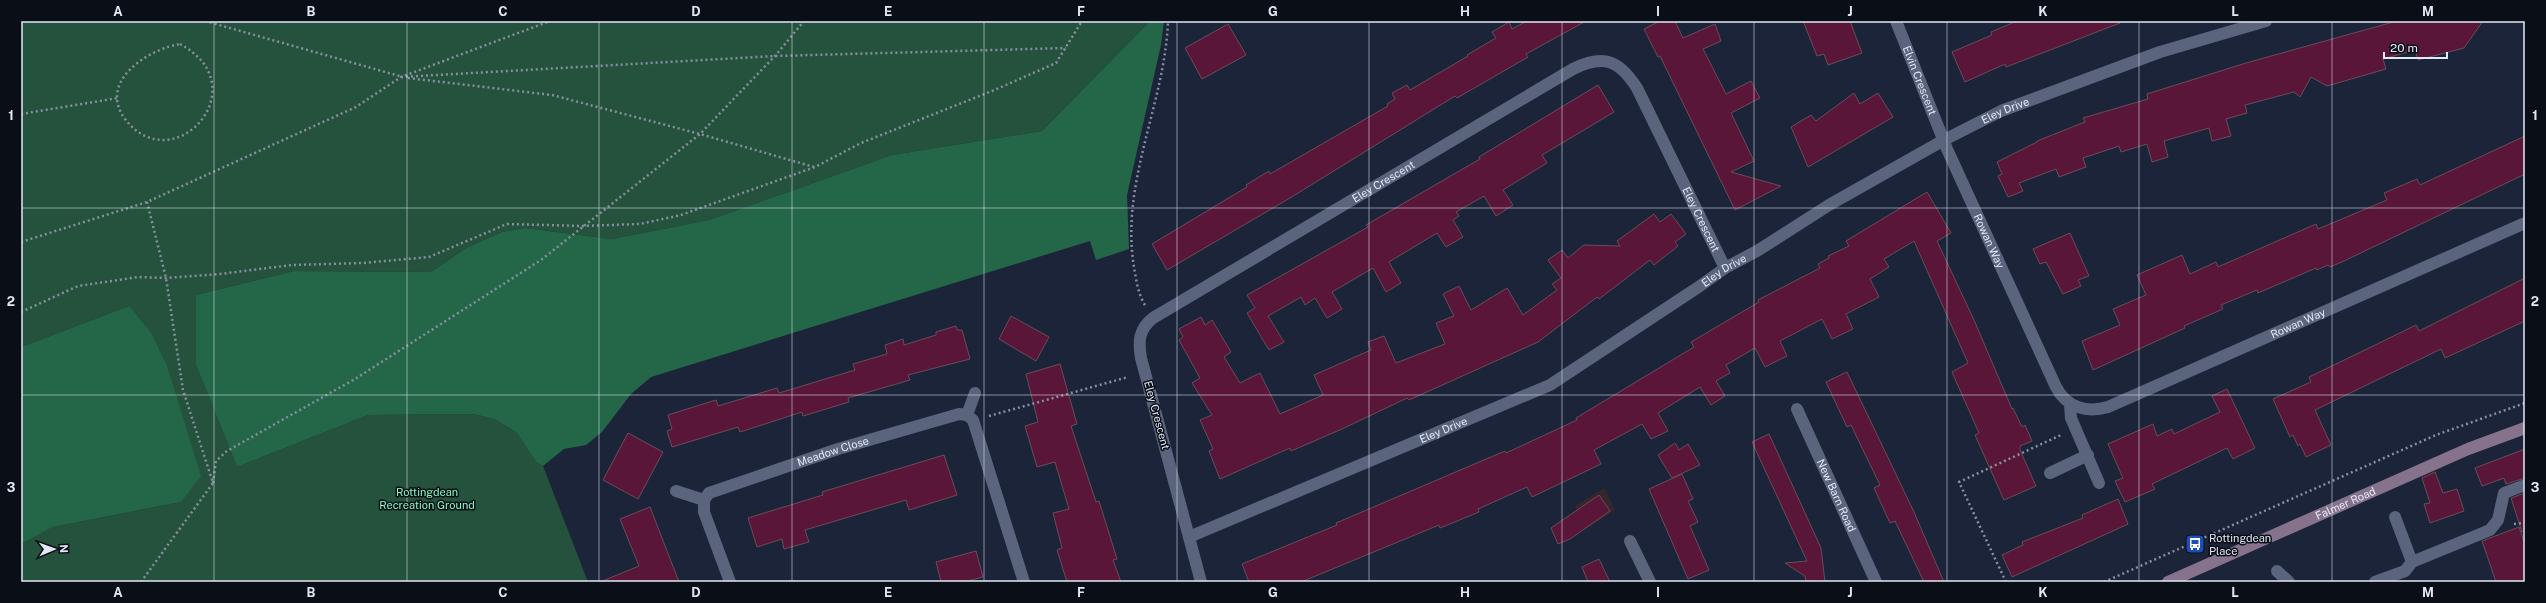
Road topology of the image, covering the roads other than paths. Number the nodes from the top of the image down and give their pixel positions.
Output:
1 (1896, 21) edge
2 (2266, 21) edge
3 (1944, 140) junction
4 (2525, 223) edge
5 (1725, 268) junction
6 (976, 393) dead end
7 (2070, 404) junction
8 (1797, 409) dead end
9 (970, 418) junction
10 (2525, 428) edge
11 (2088, 455) junction
12 (2050, 473) dead end
13 (2100, 483) dead end
14 (2525, 485) edge
15 (676, 491) dead end
16 (704, 500) junction
17 (2395, 518) dead end
18 (1189, 537) junction
19 (1630, 541) dead end
20 (2412, 562) junction
21 (2277, 570) dead end
22 (730, 582) edge
23 (1024, 582) edge
24 (1201, 582) edge
25 (1650, 582) edge
26 (1876, 582) edge
27 (2168, 582) edge
28 (2289, 582) edge
29 (2375, 582) edge

1 - 3 street, Elvin Crescent
2 - 3 street, Eley Drive
3 - 5 street, Eley Drive
3 - 7 street, Rowan Way
4 - 7 street, Rowan Way
5 - 18 street, Eley Drive
5 - 18 street, Eley Crescent
6 - 9 street
7 - 11 street
8 - 26 street, New Barn Road
9 - 16 street, Meadow Close
9 - 23 street
10 - 27 main road, Falmer Road
11 - 12 street
11 - 13 street
14 - 20 street
15 - 16 street
16 - 22 street
17 - 20 street
18 - 24 street, Eley Crescent
19 - 25 street
20 - 29 street
21 - 28 street

